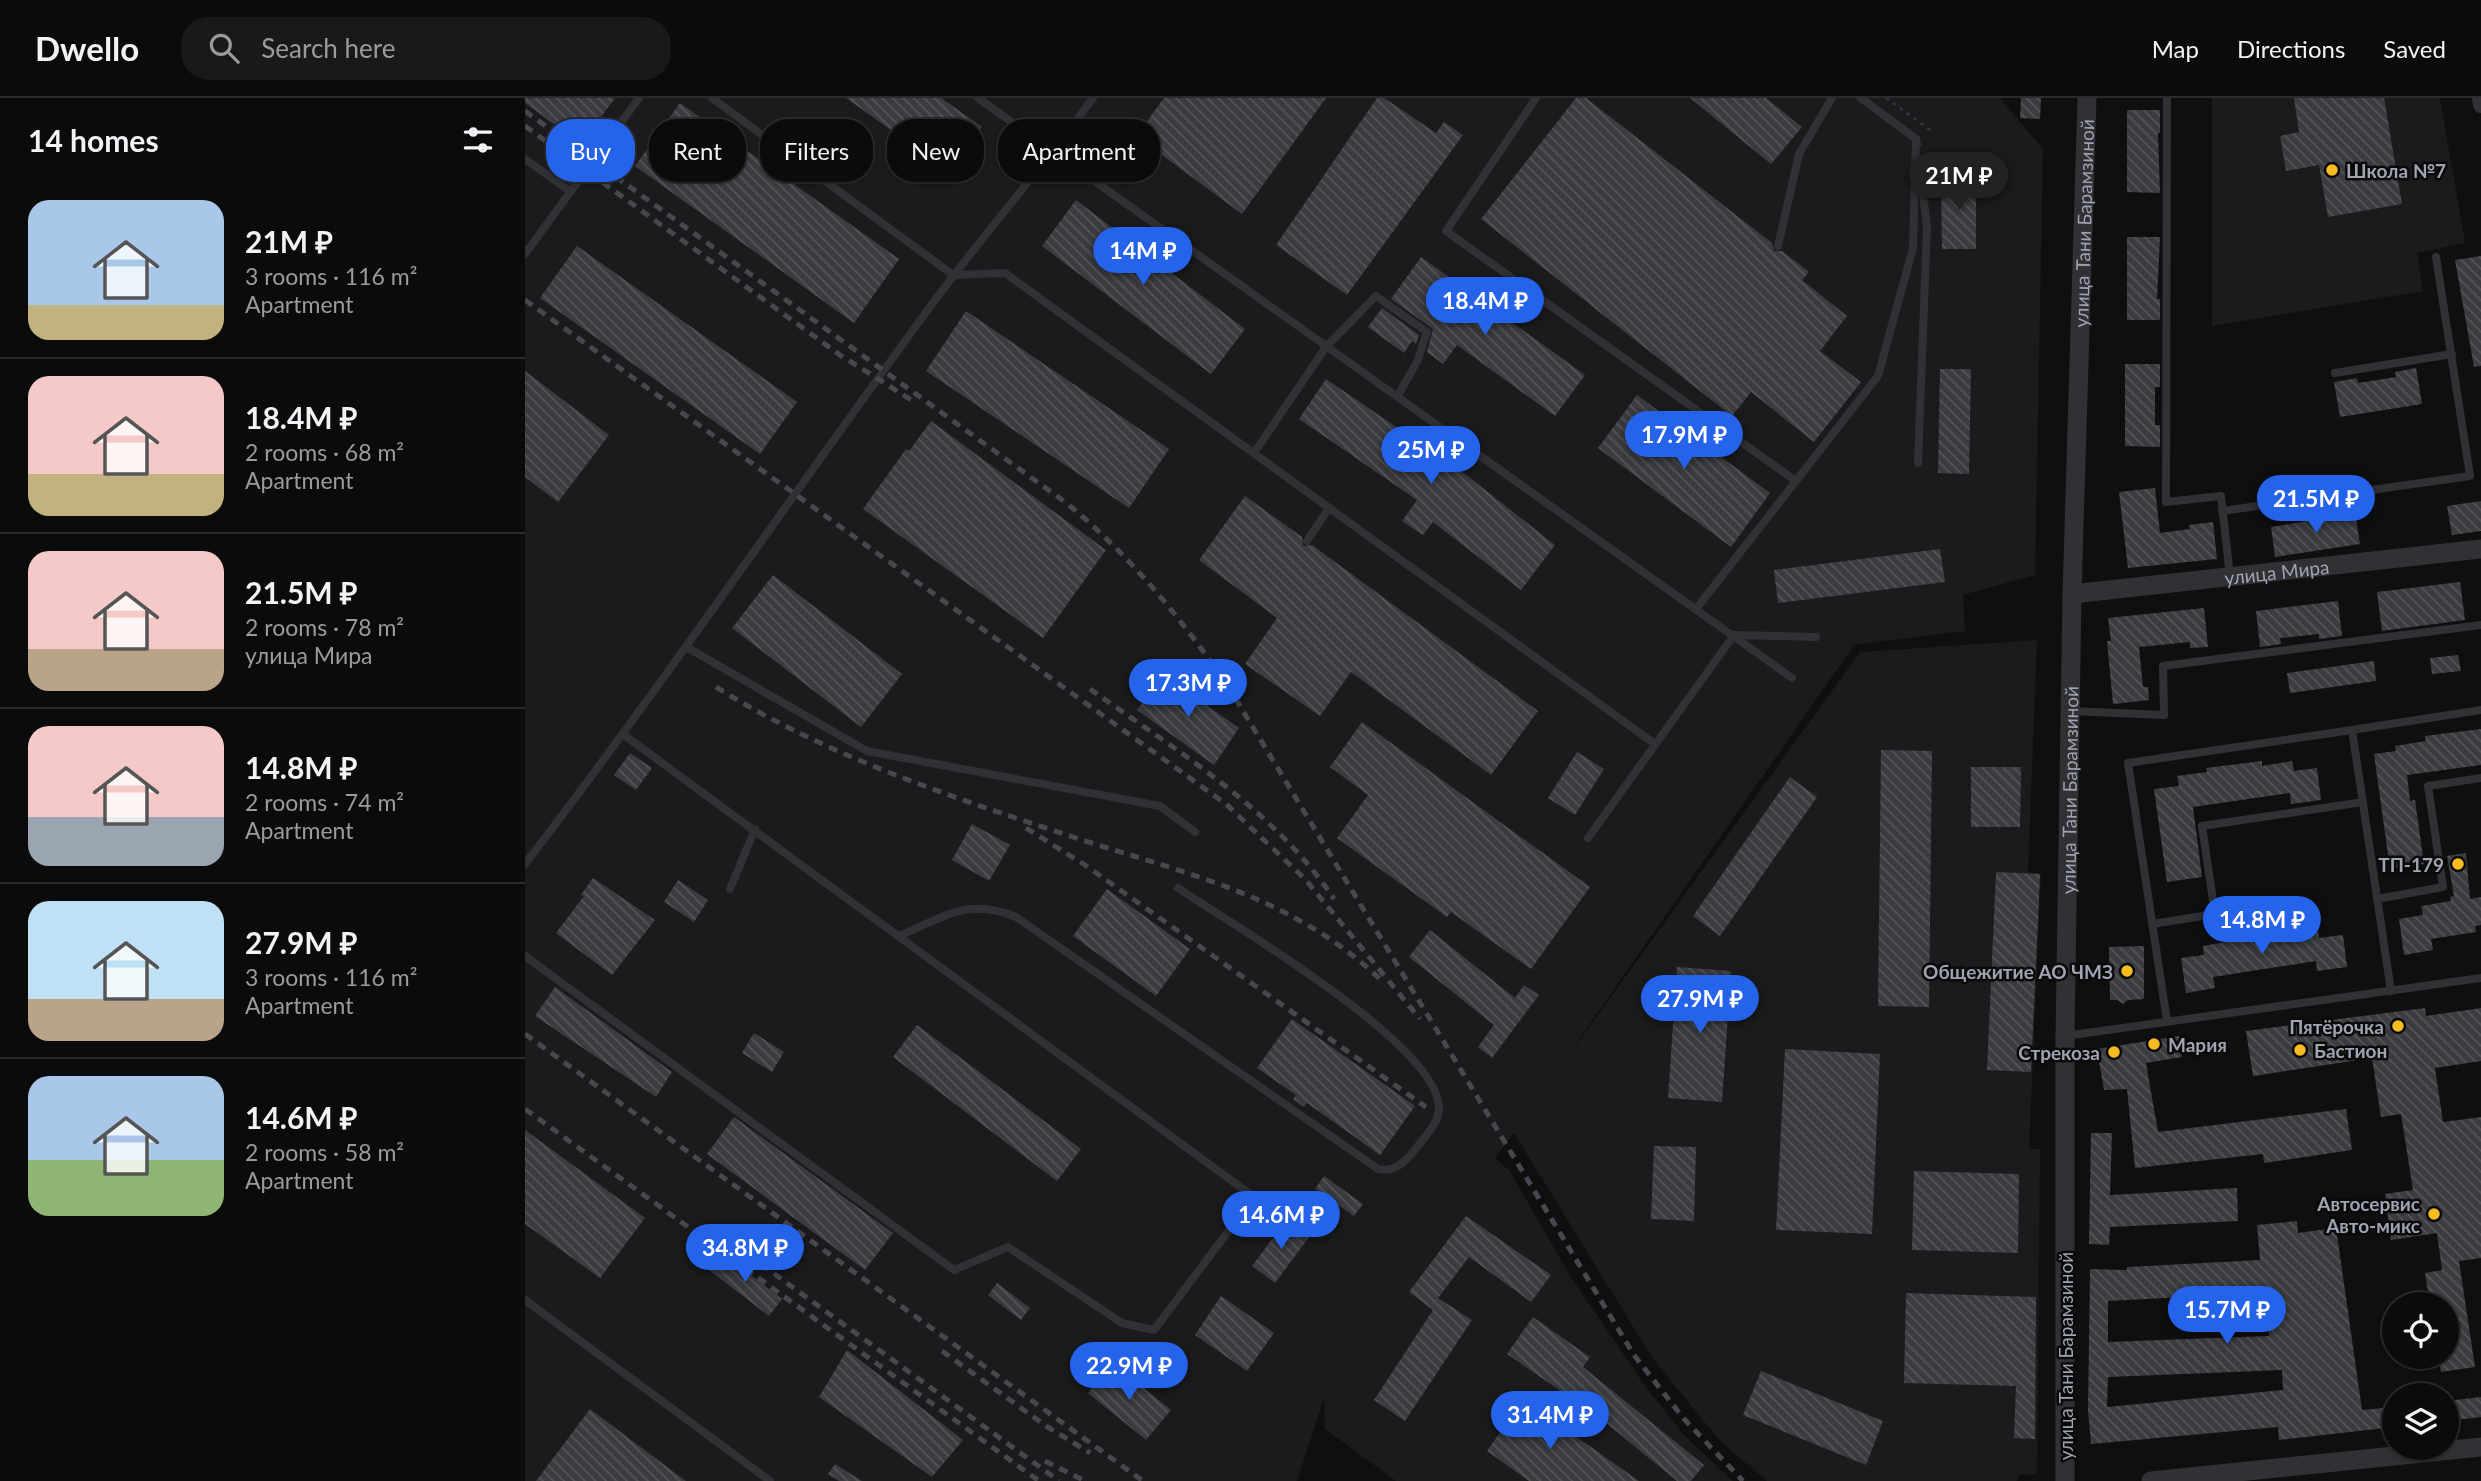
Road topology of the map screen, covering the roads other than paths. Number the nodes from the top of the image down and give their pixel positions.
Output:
1 (639, 98) edge
2 (712, 98) edge
3 (978, 98) edge
4 (1093, 98) edge
5 (1536, 98) edge
6 (1832, 98) edge
7 (1860, 98) edge
8 (2087, 98) edge
9 (2167, 98) edge
10 (2480, 98) edge
11 (2481, 105) edge
12 (1007, 119) edge
13 (1078, 119) edge
14 (1916, 139) junction
15 (525, 159) edge
16 (1029, 182) edge
17 (1094, 182) edge
18 (571, 192) junction
19 (1778, 246) dead end
20 (525, 254) edge
21 (2436, 257) dead end
22 (953, 275) junction
23 (1326, 347) junction
24 (2452, 354) junction
25 (2335, 373) dead end
26 (1397, 397) junction
27 (1254, 453) junction
28 (1918, 463) dead end
29 (1796, 481) junction
30 (1329, 508) junction
31 (2222, 512) junction
32 (1307, 541) dead end
33 (2481, 549) edge
34 (2230, 576) junction
35 (2072, 594) junction
36 (1696, 609) junction
37 (2481, 625) edge
38 (1734, 635) junction
39 (1816, 637) dead end
40 (688, 648) junction
41 (1792, 678) dead end
42 (2481, 710) edge
43 (2071, 711) junction
44 (2352, 730) junction
45 (624, 735) junction
46 (1655, 744) junction
47 (2481, 778) edge
48 (2363, 802) junction
49 (755, 829) junction
50 (1195, 832) dead end
51 (1588, 838) dead end
52 (525, 864) edge
53 (1178, 888) dead end
54 (730, 889) dead end
55 (2377, 899) junction
56 (2152, 924) junction
57 (899, 936) junction
58 (525, 956) edge
59 (2481, 978) edge
60 (2391, 991) junction
61 (2167, 1021) junction
62 (2066, 1036) junction
63 (525, 1300) edge
64 (2481, 1447) edge
65 (770, 1481) edge
66 (2064, 1481) edge
67 (2151, 1481) edge

1 - 18 lane
2 - 22 lane
3 - 12 lane
4 - 13 lane
5 - 29 lane
6 - 19 lane
7 - 14 lane
8 - 35 street, улица Тани Барамзиной
9 - 31 lane
10 - 11 street
14 - 28 lane
14 - 29 lane
15 - 18 lane
16 - 22 lane
17 - 23 lane
18 - 20 lane
21 - 24 lane
22 - 27 lane
22 - 40 lane
23 - 26 lane
23 - 26 lane
23 - 27 lane
24 - 25 lane
24 - 31 lane
26 - 36 lane
27 - 30 lane
29 - 36 lane
30 - 32 lane
30 - 46 lane
31 - 34 lane
33 - 34 street, улица Мира
34 - 35 street, улица Мира
35 - 43 street, улица Тани Барамзиной
36 - 38 lane
37 - 43 lane
38 - 39 lane
38 - 41 lane
38 - 46 lane
40 - 45 lane
40 - 50 lane
42 - 44 lane
43 - 62 street, улица Тани Барамзиной
44 - 48 lane
44 - 56 lane
45 - 49 lane
45 - 52 lane
46 - 51 lane
47 - 55 lane
48 - 55 lane
48 - 56 lane
49 - 54 lane
49 - 57 lane
53 - 57 lane
55 - 60 lane
56 - 61 lane
57 - 58 lane
59 - 60 lane
60 - 61 lane
61 - 62 lane
62 - 66 street, улица Тани Барамзиной
63 - 65 lane
64 - 67 street

